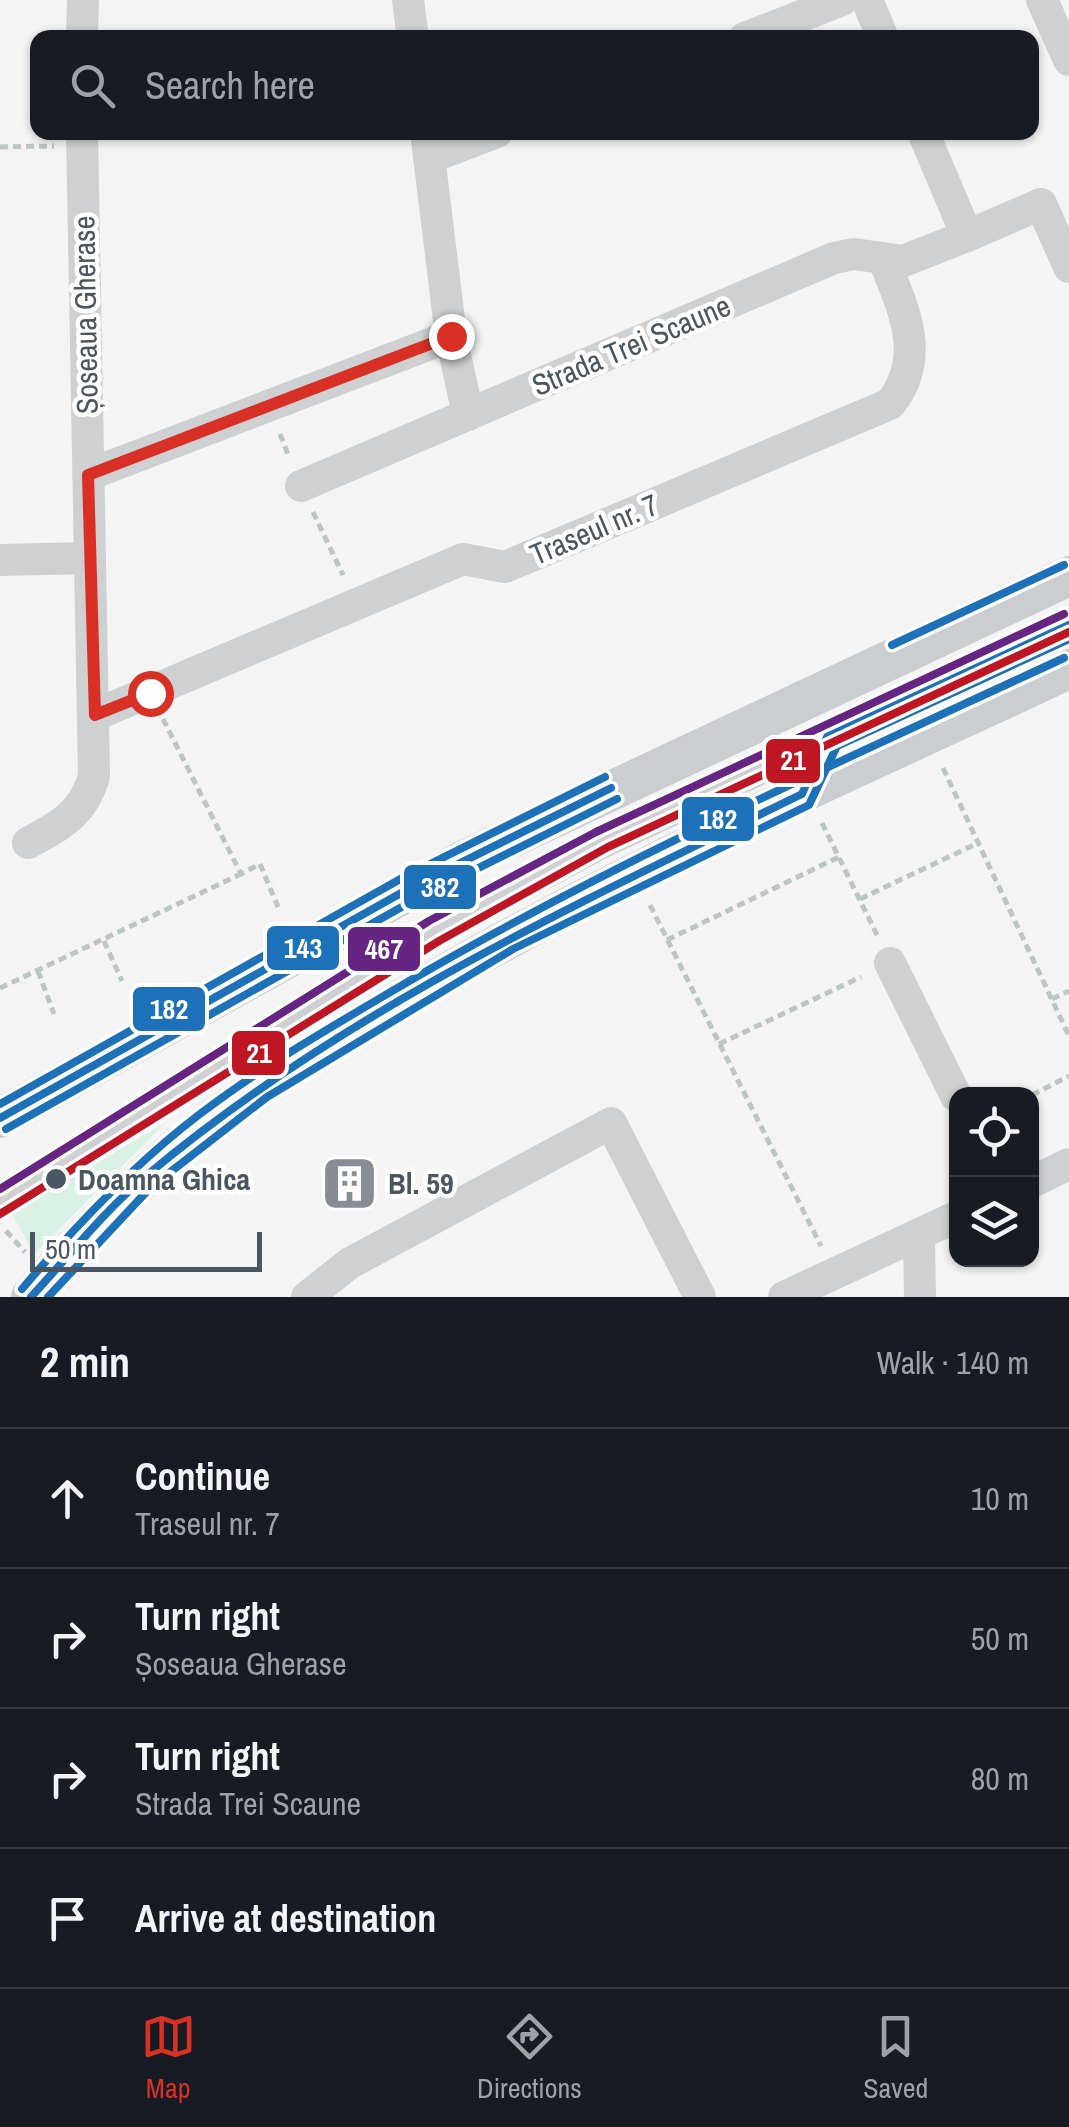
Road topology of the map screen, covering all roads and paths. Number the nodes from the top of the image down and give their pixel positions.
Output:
1 (82, 0) edge
2 (408, 0) edge
3 (842, 0) edge
4 (867, 0) edge
5 (1042, 0) edge
6 (82, 30) edge
7 (412, 30) edge
8 (765, 30) edge
9 (880, 30) edge
10 (1069, 60) edge
11 (72, 140) edge
12 (82, 140) edge
13 (454, 140) edge
14 (926, 140) edge
15 (428, 145) edge
16 (0, 147) edge
17 (1055, 199) edge
18 (967, 236) junction
19 (884, 258) junction
20 (1069, 267) edge
21 (451, 336) junction
22 (468, 415) junction
23 (88, 475) junction
24 (301, 486) dead end
25 (90, 558) junction
26 (0, 560) edge
27 (1069, 576) edge
28 (1069, 625) edge
29 (1069, 670) edge
30 (150, 693) junction
31 (95, 715) junction
32 (827, 737) junction
33 (943, 768) dead end
34 (812, 808) junction
35 (28, 843) dead end
36 (978, 843) junction
37 (839, 857) junction
38 (241, 874) junction
39 (860, 899) junction
40 (650, 905) dead end
41 (278, 907) dead end
42 (667, 940) junction
43 (104, 941) junction
44 (890, 963) junction
45 (38, 970) junction
46 (122, 981) dead end
47 (0, 988) edge
48 (1069, 991) edge
49 (1052, 999) junction
50 (54, 1014) dead end
51 (1069, 1036) edge
52 (720, 1044) junction
53 (1069, 1076) edge
54 (952, 1087) edge
55 (1039, 1091) edge
56 (0, 1118) edge
57 (1069, 1164) edge
58 (1039, 1179) edge
59 (0, 1204) edge
60 (949, 1219) edge
61 (919, 1234) junction
62 (835, 1273) junction
63 (31, 1297) edge
64 (307, 1297) edge
65 (700, 1297) edge
66 (784, 1297) edge
67 (920, 1297) edge

1 - 6 street
2 - 7 street
3 - 8 street
4 - 9 street
5 - 10 street
11 - 16 path
12 - 23 street, Șoseaua Gherase
13 - 15 street
14 - 18 street
15 - 21 street
17 - 18 street, Strada Trei Scaune
17 - 20 street
18 - 19 street, Strada Trei Scaune
19 - 22 street, Strada Trei Scaune
19 - 30 street, Traseul nr. 7
21 - 22 street
21 - 23 street
22 - 24 street, Strada Trei Scaune
23 - 25 street, Șoseaua Gherase
25 - 26 street
25 - 31 street, Șoseaua Gherase
27 - 56 main road
28 - 32 street
29 - 34 main road
30 - 31 street, Traseul nr. 7
30 - 38 path
31 - 35 street, Șoseaua Gherase
32 - 34 street
32 - 59 street
33 - 36 path
34 - 37 path
34 - 63 main road
36 - 39 path
36 - 49 path
37 - 39 path
37 - 42 path
38 - 41 path
38 - 43 path
39 - 44 path
40 - 42 path
42 - 52 path
43 - 45 path
43 - 46 path
44 - 52 path
44 - 54 street
45 - 47 path
45 - 50 path
48 - 49 path
49 - 51 path
52 - 62 path
53 - 55 path
57 - 58 street
60 - 61 street
61 - 62 street
61 - 67 street
62 - 66 street
64 - 65 street

